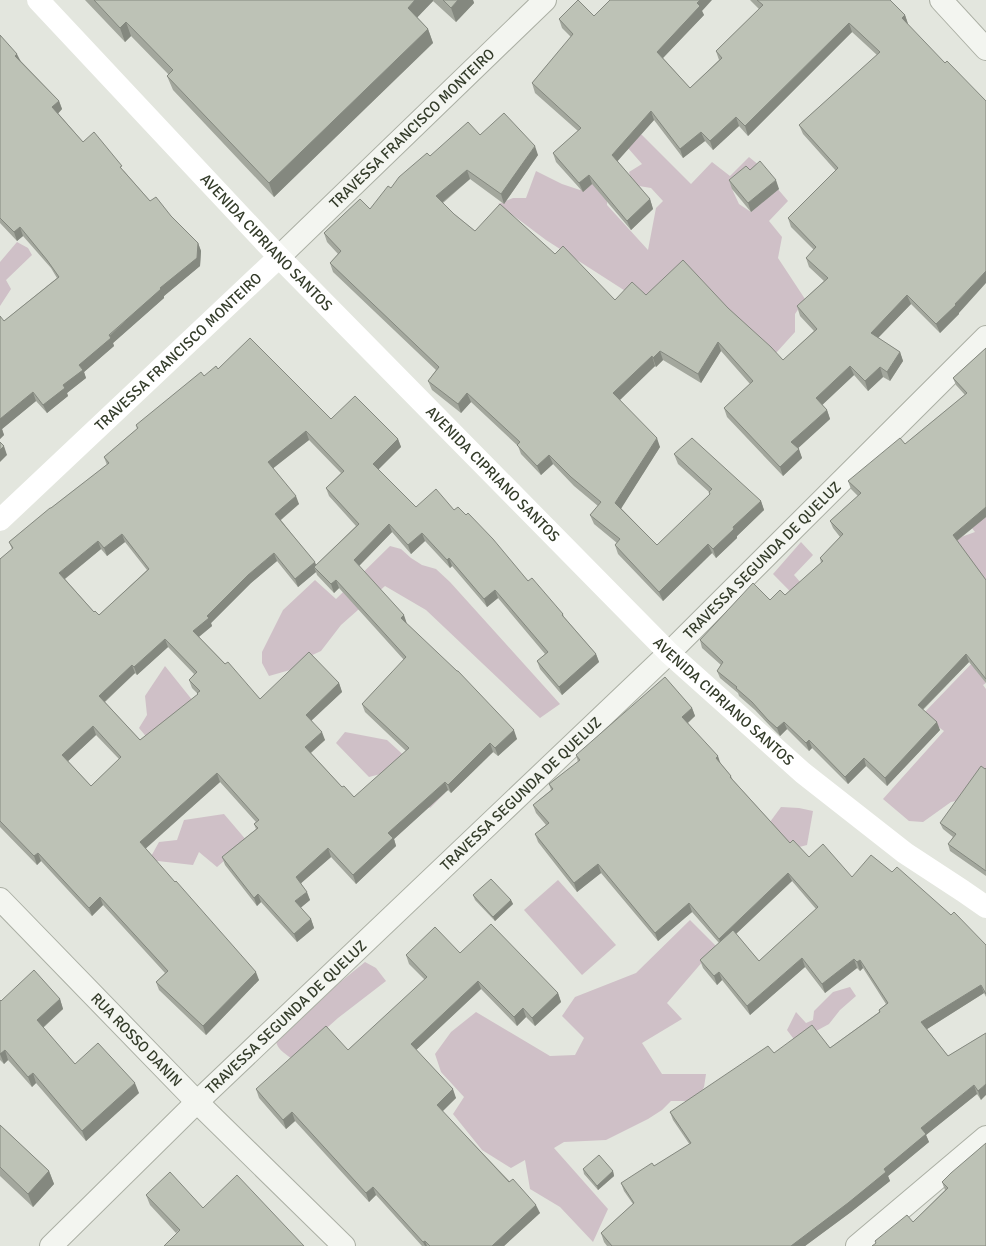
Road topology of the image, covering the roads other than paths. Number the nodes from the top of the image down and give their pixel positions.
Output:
1 (38, 0) edge
2 (545, 0) edge
3 (941, 0) edge
4 (986, 49) edge
5 (279, 257) junction
6 (986, 337) edge
7 (0, 520) edge
8 (669, 653) junction
9 (0, 899) edge
10 (986, 907) edge
11 (197, 1102) junction
12 (986, 1137) edge
13 (51, 1246) edge
14 (344, 1246) edge
15 (857, 1246) edge

1 - 5 street, AVENIDA CIPRIANO SANTOS
2 - 5 street, TRAVESSA FRANCISCO MONTEIRO
3 - 4 street
5 - 7 street, TRAVESSA FRANCISCO MONTEIRO
5 - 8 street, AVENIDA CIPRIANO SANTOS
6 - 8 street, TRAVESSA SEGUNDA DE QUELUZ
8 - 10 street, AVENIDA CIPRIANO SANTOS
8 - 11 street, TRAVESSA SEGUNDA DE QUELUZ
9 - 11 street, RUA ROSSO DANIN
11 - 13 street, TRAVESSA SEGUNDA DE QUELUZ
11 - 14 street, RUA ROSSO DANIN
12 - 15 street

